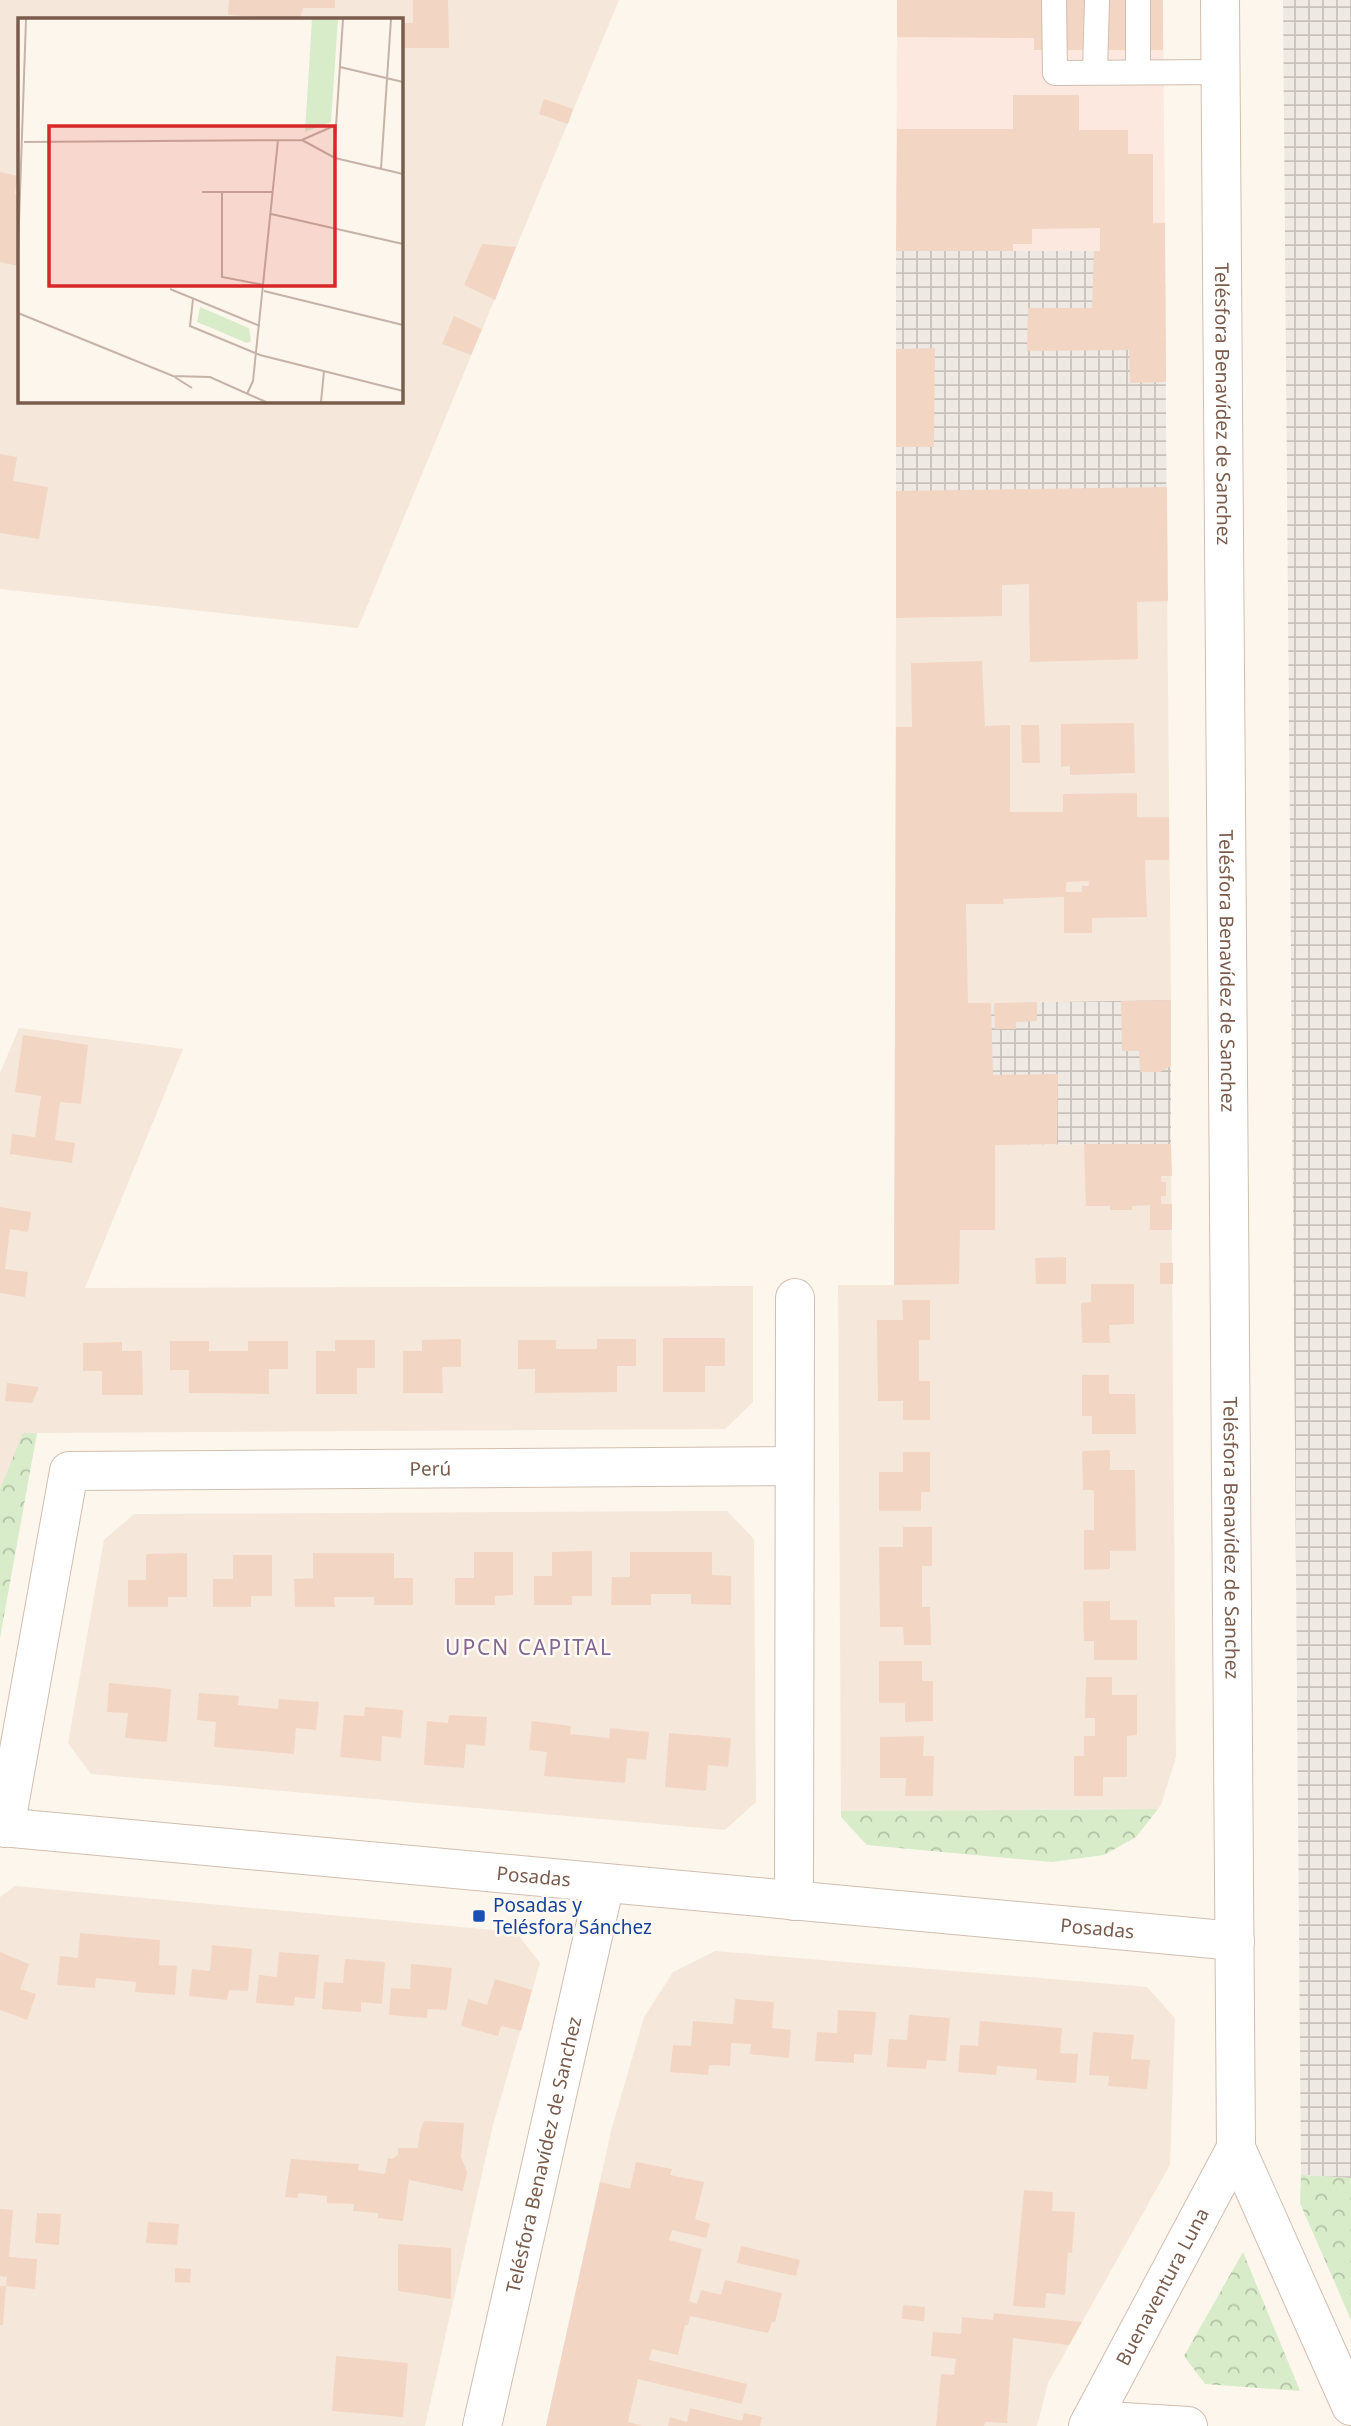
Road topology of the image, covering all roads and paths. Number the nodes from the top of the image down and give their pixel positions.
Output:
1 (1054, 0) edge
2 (1097, 0) edge
3 (1138, 0) edge
4 (1220, 0) edge
5 (1095, 72) junction
6 (1138, 72) junction
7 (1220, 72) junction
8 (795, 1298) dead end
9 (794, 1466) junction
10 (3, 1828) edge
11 (605, 1883) junction
12 (794, 1901) junction
13 (1235, 1941) junction
14 (1236, 2148) junction
15 (1351, 2406) edge
16 (1089, 2423) edge
17 (482, 2426) edge
18 (1188, 2426) edge

1 - 5 lane
2 - 5 lane
3 - 6 lane
4 - 7 street, Telésfora Benavídez de Sanchez
5 - 6 lane
6 - 7 lane
7 - 13 street, Telésfora Benavídez de Sanchez
8 - 9 street
9 - 10 street, Perú
9 - 12 street
10 - 11 street, Posadas
11 - 12 street, Posadas
11 - 17 street, Telésfora Benavídez de Sanchez
12 - 13 street, Posadas
13 - 14 street, Buenaventura Luna
14 - 15 street, Buenaventura Luna
14 - 16 street, Buenaventura Luna
16 - 18 street

